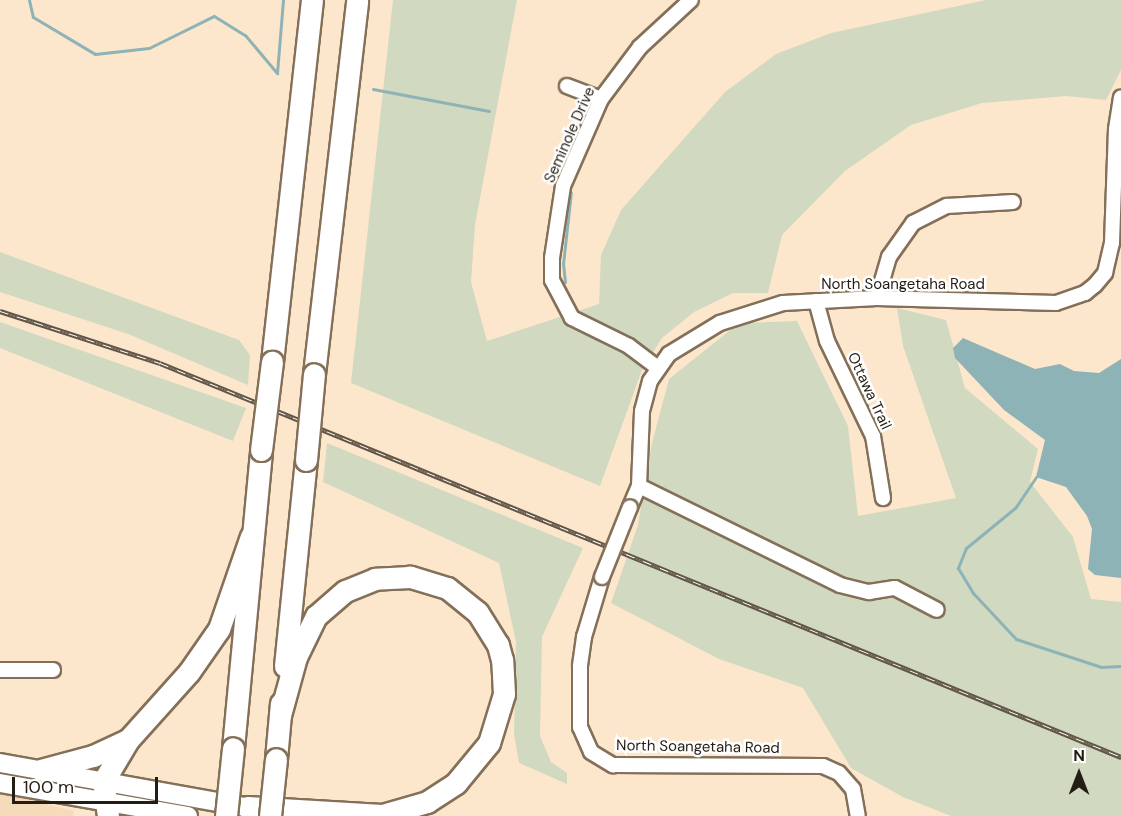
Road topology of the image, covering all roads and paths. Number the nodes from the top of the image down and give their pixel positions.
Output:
1 (312, 0) edge
2 (357, 0) edge
3 (684, 2) edge
4 (567, 86) dead end
5 (1121, 97) edge
6 (601, 99) junction
7 (1013, 202) dead end
8 (877, 298) junction
9 (816, 301) junction
10 (658, 368) junction
11 (639, 486) junction
12 (883, 498) dead end
13 (251, 536) junction
14 (937, 610) dead end
15 (0, 670) edge
16 (53, 670) dead end
17 (280, 715) junction
18 (128, 740) junction
19 (0, 763) edge
20 (41, 771) junction
21 (0, 783) edge
22 (106, 800) edge
23 (246, 807) junction
24 (188, 816) edge
25 (226, 816) edge
26 (270, 816) edge
27 (295, 816) edge
28 (858, 816) edge

1 - 13 highway, bridge
2 - 17 highway, bridge
3 - 6 street, Seminole Drive
4 - 6 street
5 - 8 street, North Soangetaha Road
6 - 10 street, Seminole Drive
7 - 8 street
8 - 9 street, North Soangetaha Road
9 - 10 street, North Soangetaha Road
9 - 12 street, Ottawa Trail
10 - 11 street, North Soangetaha Road
11 - 14 street
11 - 28 street, North Soangetaha Road, bridge
13 - 18 highway
13 - 25 highway, bridge
15 - 16 street
17 - 23 highway
17 - 26 highway, bridge
18 - 20 highway
18 - 22 highway
19 - 20 main road
20 - 22 main road
21 - 22 main road
22 - 23 main road
22 - 24 main road
23 - 27 main road

